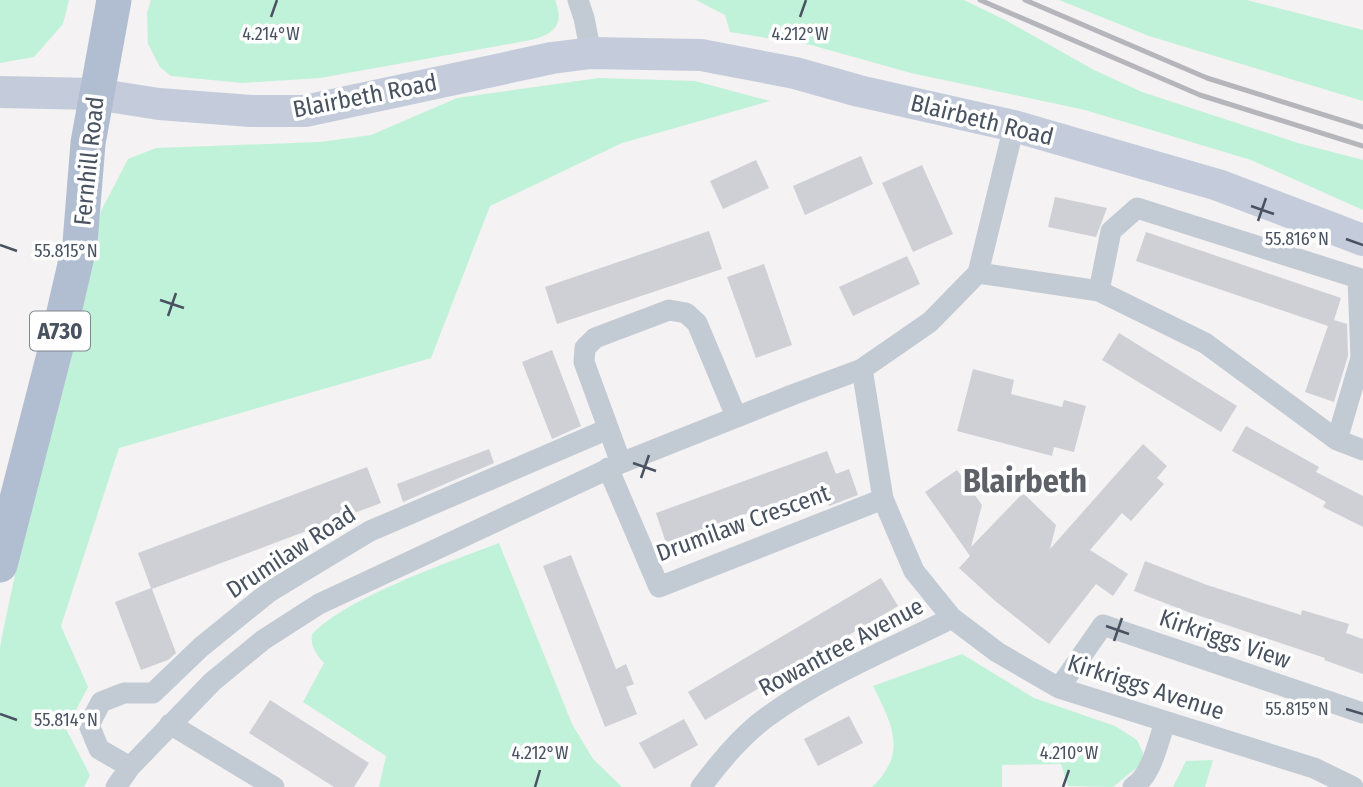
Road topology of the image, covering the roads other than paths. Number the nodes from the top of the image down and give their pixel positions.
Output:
1 (114, 0) edge
2 (578, 0) edge
3 (591, 54) junction
4 (0, 92) edge
5 (95, 94) junction
6 (1014, 126) junction
7 (1363, 240) edge
8 (978, 273) junction
9 (1099, 291) junction
10 (862, 369) junction
11 (737, 416) junction
12 (608, 429) junction
13 (1337, 440) junction
14 (1363, 450) edge
15 (615, 466) junction
16 (883, 499) junction
17 (0, 565) edge
18 (952, 618) junction
19 (1059, 688) junction
20 (1363, 713) edge
21 (1165, 722) junction
22 (170, 724) junction
23 (130, 767) junction
24 (116, 787) edge
25 (274, 787) edge
26 (701, 787) edge
27 (1133, 787) edge
28 (1353, 787) edge

1 - 5 main road, Fernhill Road / A730
2 - 3 street
3 - 5 main road, Blairbeth Road
3 - 6 main road, Blairbeth Road
4 - 5 main road, Blairbeth Road
5 - 17 main road, Fernhill Road / A730
6 - 7 main road, Blairbeth Road
6 - 8 street
8 - 9 street
8 - 10 street
9 - 13 street
9 - 13 street
10 - 11 street
10 - 16 street, Kirkriggs Avenue
11 - 12 street
11 - 15 street
12 - 15 street
12 - 23 street, Drumilaw Road
13 - 14 street
15 - 16 street, Drumilaw Crescent
15 - 22 street
16 - 18 street, Kirkriggs Avenue
18 - 19 street, Kirkriggs Avenue
18 - 26 street, Rowantree Avenue
19 - 20 street, Kirkriggs View
19 - 21 street, Kirkriggs Avenue
21 - 27 street
21 - 28 street, Kirkriggs Avenue
22 - 23 street
22 - 25 street
23 - 24 street

